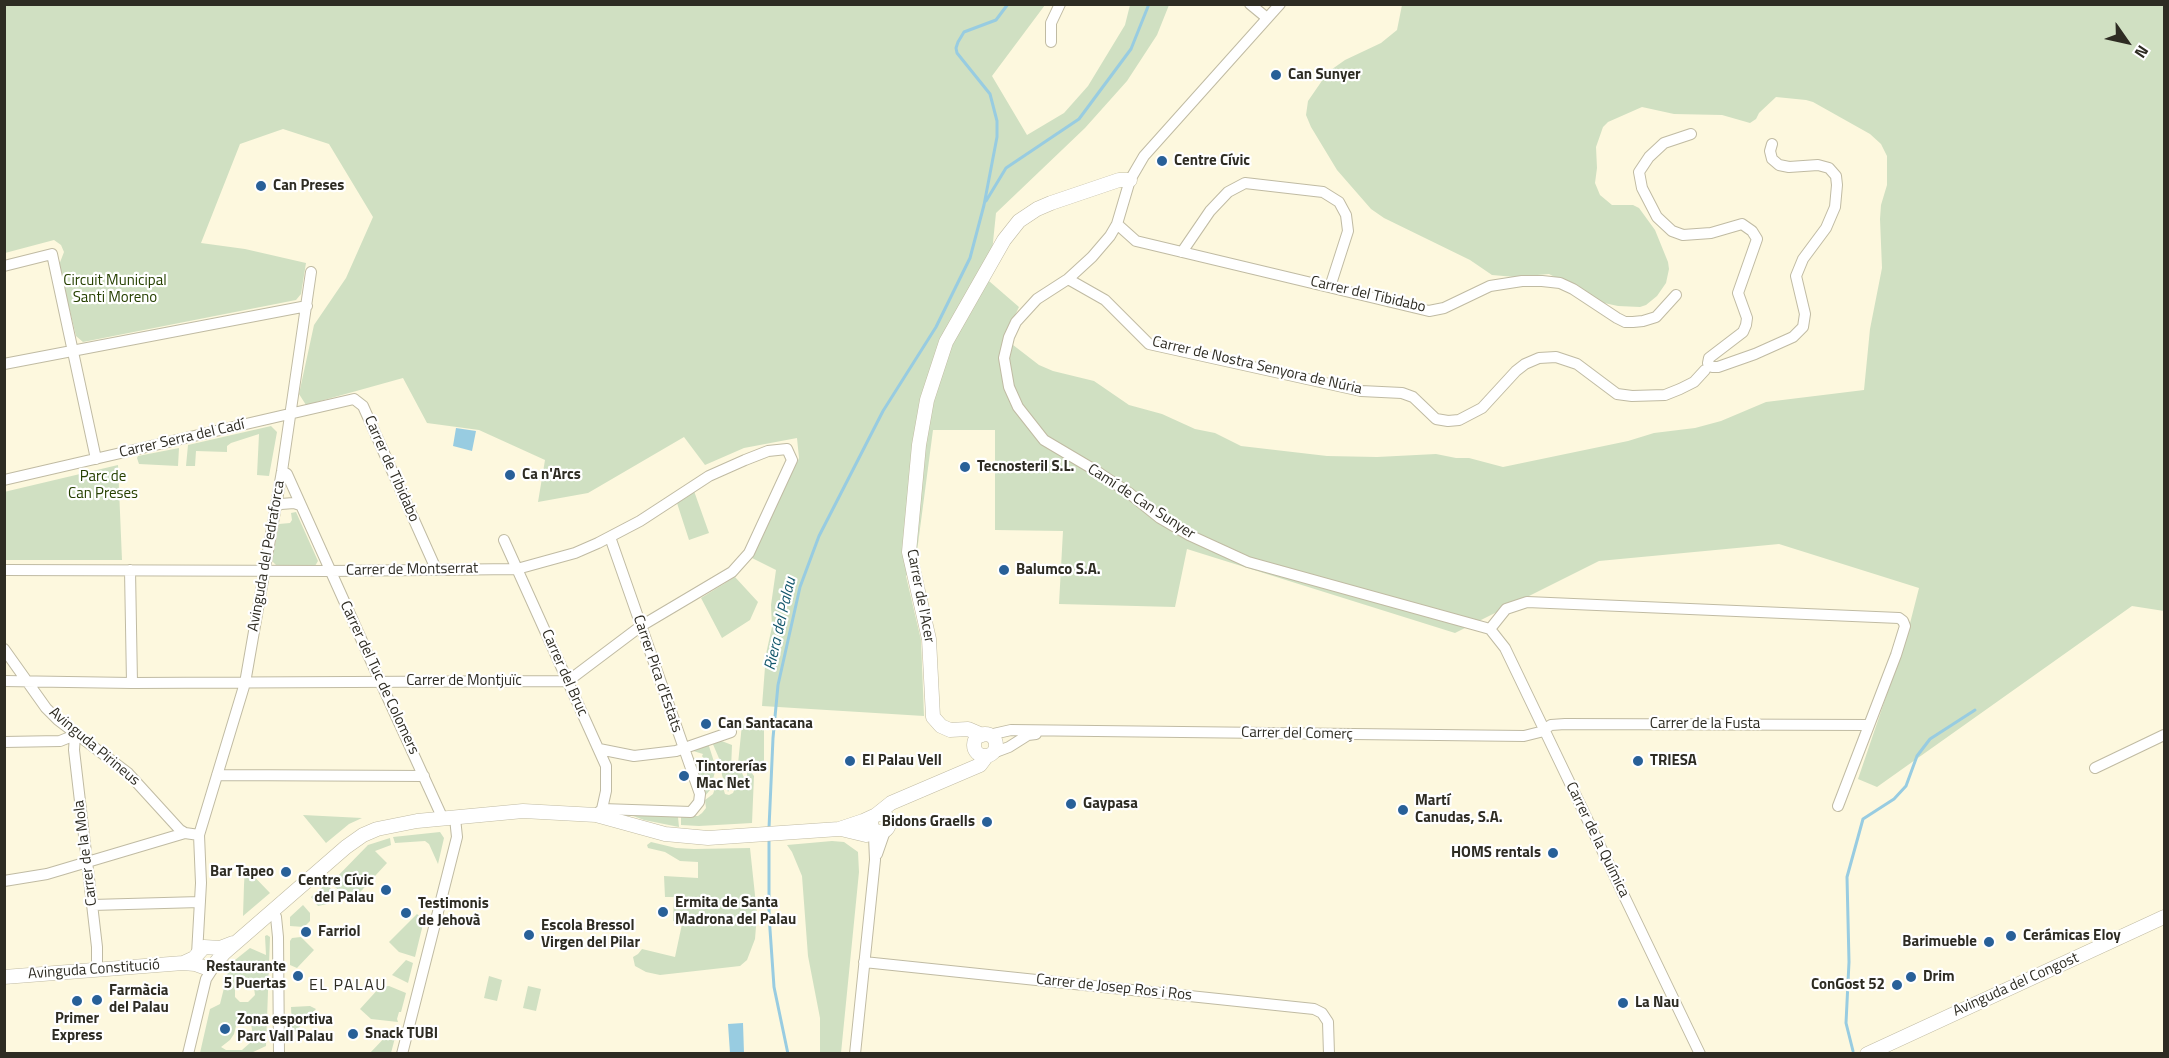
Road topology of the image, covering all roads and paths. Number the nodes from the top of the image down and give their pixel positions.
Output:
1 (1060, 4) edge
2 (1250, 4) edge
3 (1280, 4) edge
4 (1267, 18) junction
5 (1051, 42) dead end
6 (1691, 134) dead end
7 (1772, 144) dead end
8 (1130, 180) junction
9 (1117, 224) junction
10 (1182, 252) junction
11 (4, 266) edge
12 (311, 272) dead end
13 (1068, 279) junction
14 (1330, 287) junction
15 (1676, 295) dead end
16 (307, 306) junction
17 (73, 350) junction
18 (4, 364) edge
19 (1708, 367) junction
20 (290, 413) junction
21 (96, 459) junction
22 (281, 476) junction
23 (4, 480) edge
24 (300, 503) junction
25 (275, 507) junction
26 (610, 537) junction
27 (504, 540) dead end
28 (435, 569) junction
29 (517, 569) junction
30 (4, 570) edge
31 (130, 570) junction
32 (264, 571) junction
33 (330, 572) junction
34 (640, 626) junction
35 (1490, 629) junction
36 (4, 650) edge
37 (4, 681) edge
38 (380, 681) junction
39 (568, 681) junction
40 (27, 682) junction
41 (132, 683) junction
42 (245, 683) junction
43 (1869, 725) junction
44 (957, 730) joint
45 (1050, 731) junction
46 (1543, 731) junction
47 (731, 732) dead end
48 (75, 735) junction
49 (2164, 735) edge
50 (4, 742) edge
51 (984, 746) junction
52 (683, 748) junction
53 (599, 749) junction
54 (2095, 768) dead end
55 (217, 775) junction
56 (424, 776) junction
57 (914, 792) junction
58 (1838, 806) dead end
59 (599, 812) junction
60 (876, 815) junction
61 (449, 818) junction
62 (839, 829) junction
63 (185, 833) junction
64 (878, 833) junction
65 (199, 835) junction
66 (875, 860) junction
67 (88, 863) junction
68 (4, 881) edge
69 (200, 902) junction
70 (92, 905) junction
71 (273, 911) junction
72 (2164, 917) edge
73 (2164, 925) edge
74 (205, 958) junction
75 (864, 962) junction
76 (92, 970) junction
77 (4, 977) edge
78 (188, 1053) edge
79 (279, 1053) edge
80 (402, 1053) edge
81 (855, 1053) edge
82 (1329, 1053) edge
83 (1700, 1053) edge
84 (1867, 1053) edge
85 (1884, 1053) edge

1 - 5 street
2 - 4 street
3 - 4 street
4 - 8 street
6 - 19 street
7 - 19 street, Carrer de Nostra Senyora de Núria
8 - 9 street
8 - 44 street, Carrer de l'Acer
9 - 10 street, Carrer del Tibidabo
9 - 13 street
10 - 14 street, Carrer del Tibidabo
10 - 14 street
11 - 17 street
12 - 16 street, Avinguda del Pedraforca
13 - 19 street, Carrer de Nostra Senyora de Núria
13 - 35 street, Camí de Can Sunyer
14 - 15 street, Carrer del Tibidabo
16 - 17 street
16 - 20 street, Avinguda del Pedraforca
17 - 18 street
17 - 21 street
20 - 21 street, Carrer Serra del Cadí
20 - 22 street, Avinguda del Pedraforca
20 - 28 street, Carrer de Tibidabo
21 - 23 street, Carrer Serra del Cadí
22 - 24 street, Carrer del Tuc de Colomers
22 - 25 street, Avinguda del Pedraforca
24 - 25 street
24 - 33 street, Carrer del Tuc de Colomers
25 - 32 street, Avinguda del Pedraforca
26 - 29 street, Carrer de Montserrat
26 - 34 street, Carrer Pica d'Estats
26 - 34 street, Carrer de Montserrat
27 - 29 street, Carrer del Bruc
28 - 29 street, Carrer de Montserrat
28 - 33 street, Carrer de Montserrat
29 - 39 street, Carrer del Bruc
30 - 31 street, Carrer de Montserrat
31 - 32 street, Carrer de Montserrat
31 - 41 street
32 - 33 street, Carrer de Montserrat
32 - 42 street, Avinguda del Pedraforca
33 - 38 street, Carrer del Tuc de Colomers
34 - 39 street
34 - 52 street, Carrer Pica d'Estats
35 - 43 street
35 - 46 street, Carrer de la Química
36 - 40 street, Avinguda Pirineus
37 - 40 street, Carrer de Montjuïc
38 - 39 street, Carrer de Montjuïc
38 - 42 street, Carrer de Montjuïc
38 - 56 street, Carrer del Tuc de Colomers
39 - 53 street, Carrer del Bruc
40 - 41 street, Carrer de Montjuïc
40 - 48 street, Avinguda Pirineus
41 - 42 street, Carrer de Montjuïc
42 - 55 street, Avinguda del Pedraforca
43 - 46 street, Carrer de la Fusta
43 - 58 street
44 - 51 street, Carrer del Comerç
45 - 46 street, Carrer del Comerç
45 - 51 street, Carrer del Comerç
45 - 51 street, Carrer del Comerç
46 - 83 street, Carrer de la Química
47 - 52 street
48 - 50 street
48 - 63 street, Avinguda Pirineus
48 - 67 street, Carrer de la Mola
49 - 54 street
51 - 57 street
52 - 53 street
52 - 59 street, Carrer Pica d'Estats
53 - 59 street, Carrer del Bruc
55 - 56 street
55 - 65 street, Avinguda del Pedraforca
56 - 61 street, Carrer del Tuc de Colomers
57 - 60 street
57 - 64 street
59 - 61 street
59 - 62 street
60 - 62 street
60 - 64 street
61 - 71 street, Avinguda Constitució
61 - 80 street
62 - 64 street
63 - 65 street
63 - 67 street
64 - 66 street
64 - 66 street
65 - 69 street
66 - 75 street
67 - 68 street
67 - 70 street, Carrer de la Mola
69 - 70 street
69 - 74 street
70 - 76 street, Carrer de la Mola
71 - 74 street, Avinguda Constitució
71 - 79 street
72 - 84 street, Avinguda del Congost
73 - 85 street, Avinguda del Congost
74 - 76 street, Avinguda Constitució
74 - 78 street
75 - 81 street
75 - 82 street, Carrer de Josep Ros i Ros
76 - 77 street, Avinguda Constitució

